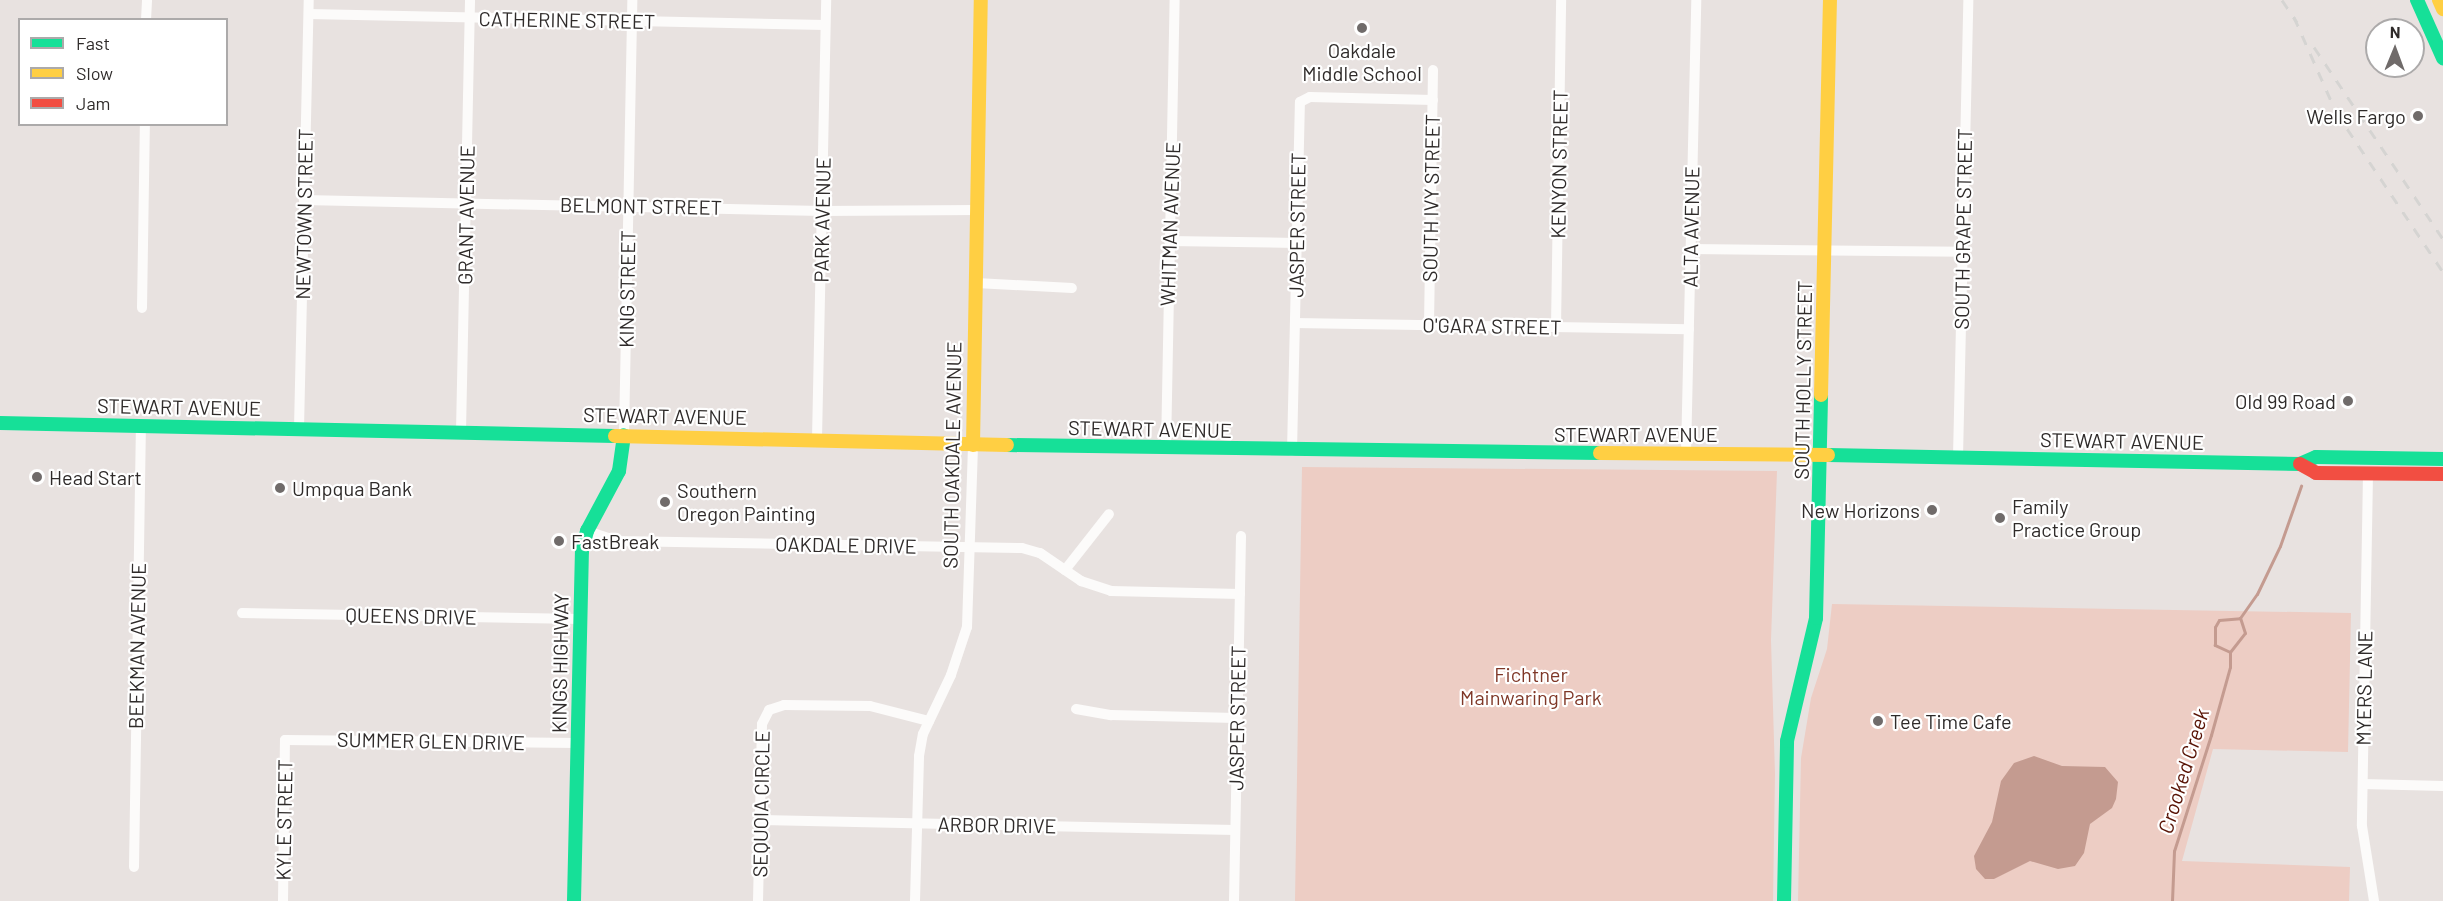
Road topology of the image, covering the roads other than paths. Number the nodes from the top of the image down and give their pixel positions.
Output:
1 (147, 0) edge
2 (309, 0) edge
3 (470, 0) edge
4 (632, 0) edge
5 (826, 0) edge
6 (981, 0) edge
7 (1175, 0) edge
8 (1561, 0) edge
9 (1696, 0) edge
10 (1830, 0) edge
11 (1968, 0) edge
12 (2417, 0) edge
13 (309, 14) junction
14 (147, 18) edge
15 (470, 18) junction
16 (632, 21) junction
17 (825, 25) junction
18 (2443, 58) edge
19 (1433, 70) dead end
20 (1433, 100) junction
21 (145, 126) edge
22 (304, 200) junction
23 (467, 203) junction
24 (628, 206) junction
25 (977, 210) junction
26 (822, 211) junction
27 (1170, 241) junction
28 (1296, 243) junction
29 (1690, 249) junction
30 (1825, 250) junction
31 (1963, 252) junction
32 (976, 283) junction
33 (1072, 288) dead end
34 (142, 308) dead end
35 (1295, 323) junction
36 (1430, 325) junction
37 (1556, 327) junction
38 (1689, 329) junction
39 (0, 423) edge
40 (141, 426) junction
41 (299, 428) junction
42 (461, 431) junction
43 (624, 435) junction
44 (817, 439) junction
45 (973, 445) junction
46 (1166, 448) junction
47 (1292, 451) junction
48 (1686, 454) junction
49 (1821, 455) junction
50 (1958, 457) junction
51 (2443, 459) edge
52 (2300, 464) junction
53 (2443, 464) edge
54 (2368, 474) junction
55 (2443, 474) edge
56 (1109, 514) dead end
57 (587, 531) junction
58 (1241, 536) dead end
59 (970, 547) junction
60 (1065, 570) junction
61 (1240, 594) junction
62 (242, 613) dead end
63 (580, 620) junction
64 (1076, 709) dead end
65 (1236, 718) junction
66 (928, 721) junction
67 (285, 740) joint
68 (577, 743) junction
69 (2363, 784) junction
70 (2443, 786) edge
71 (759, 820) junction
72 (916, 824) junction
73 (1235, 830) junction
74 (134, 867) dead end
75 (283, 901) edge
76 (574, 901) edge
77 (758, 901) edge
78 (915, 901) edge
79 (1234, 901) edge
80 (1784, 901) edge
81 (2374, 901) edge

1 - 14 street
2 - 13 street, NEWTOWN STREET
3 - 15 street, GRANT AVENUE
4 - 16 street, KING STREET
5 - 17 street, PARK AVENUE
6 - 25 main road, SOUTH OAKDALE AVENUE
7 - 27 street, WHITMAN AVENUE
8 - 37 street, KENYON STREET
9 - 29 street, ALTA AVENUE
10 - 30 main road, SOUTH HOLLY STREET
11 - 31 street, SOUTH GRAPE STREET
12 - 18 main road
13 - 15 street, CATHERINE STREET
13 - 22 street, NEWTOWN STREET
15 - 16 street, CATHERINE STREET
15 - 23 street, GRANT AVENUE
16 - 17 street, CATHERINE STREET
16 - 24 street, KING STREET
17 - 26 street, PARK AVENUE
19 - 20 street, SOUTH IVY STREET
20 - 28 street, JASPER STREET
20 - 36 street, SOUTH IVY STREET
21 - 34 street
22 - 23 street, BELMONT STREET
22 - 41 street, NEWTOWN STREET
23 - 24 street, BELMONT STREET
23 - 42 street, GRANT AVENUE
24 - 26 street, BELMONT STREET
24 - 43 street, KING STREET
25 - 26 street, BELMONT STREET
25 - 32 main road, SOUTH OAKDALE AVENUE
26 - 44 street, PARK AVENUE
27 - 28 street
27 - 46 street, WHITMAN AVENUE
28 - 35 street, JASPER STREET
29 - 30 street
29 - 38 street, ALTA AVENUE
30 - 31 street
30 - 49 main road, SOUTH HOLLY STREET
31 - 50 street, SOUTH GRAPE STREET
32 - 33 street
32 - 45 main road, SOUTH OAKDALE AVENUE
35 - 36 street, O'GARA STREET
35 - 47 street, JASPER STREET
36 - 37 street, O'GARA STREET
37 - 38 street, O'GARA STREET
38 - 48 street, ALTA AVENUE
39 - 40 main road, STEWART AVENUE
40 - 41 main road, STEWART AVENUE
40 - 74 street, BEEKMAN AVENUE
41 - 42 main road, STEWART AVENUE
42 - 43 main road, STEWART AVENUE
43 - 44 main road, STEWART AVENUE
43 - 57 main road, KINGS HIGHWAY
44 - 45 main road, STEWART AVENUE
45 - 46 main road, STEWART AVENUE
45 - 59 street, SOUTH OAKDALE AVENUE
46 - 47 main road, STEWART AVENUE
47 - 48 main road, STEWART AVENUE
48 - 49 main road, STEWART AVENUE
49 - 50 main road, STEWART AVENUE
49 - 80 main road, SOUTH HOLLY STREET
50 - 52 main road, STEWART AVENUE
51 - 52 main road, STEWART AVENUE
52 - 54 main road, STEWART AVENUE
53 - 54 main road
54 - 55 main road, STEWART AVENUE
54 - 69 street, MYERS LANE
56 - 60 street
57 - 59 street, OAKDALE DRIVE
57 - 63 main road, KINGS HIGHWAY
58 - 61 street, JASPER STREET
59 - 60 street, OAKDALE DRIVE
59 - 66 street, SOUTH OAKDALE AVENUE
60 - 61 street, OAKDALE DRIVE
61 - 65 street, JASPER STREET
62 - 63 street, QUEENS DRIVE
63 - 68 main road, KINGS HIGHWAY
64 - 65 street
65 - 73 street, JASPER STREET
66 - 71 street, SEQUOIA CIRCLE
66 - 72 street, SOUTH OAKDALE AVENUE
67 - 68 street, SUMMER GLEN DRIVE
67 - 75 street, KYLE STREET
68 - 76 main road, KINGS HIGHWAY
69 - 70 street
69 - 81 street, MYERS LANE
71 - 72 street, ARBOR DRIVE
71 - 77 street, SEQUOIA CIRCLE
72 - 73 street, ARBOR DRIVE
72 - 78 street, SOUTH OAKDALE AVENUE
73 - 79 street, JASPER STREET

